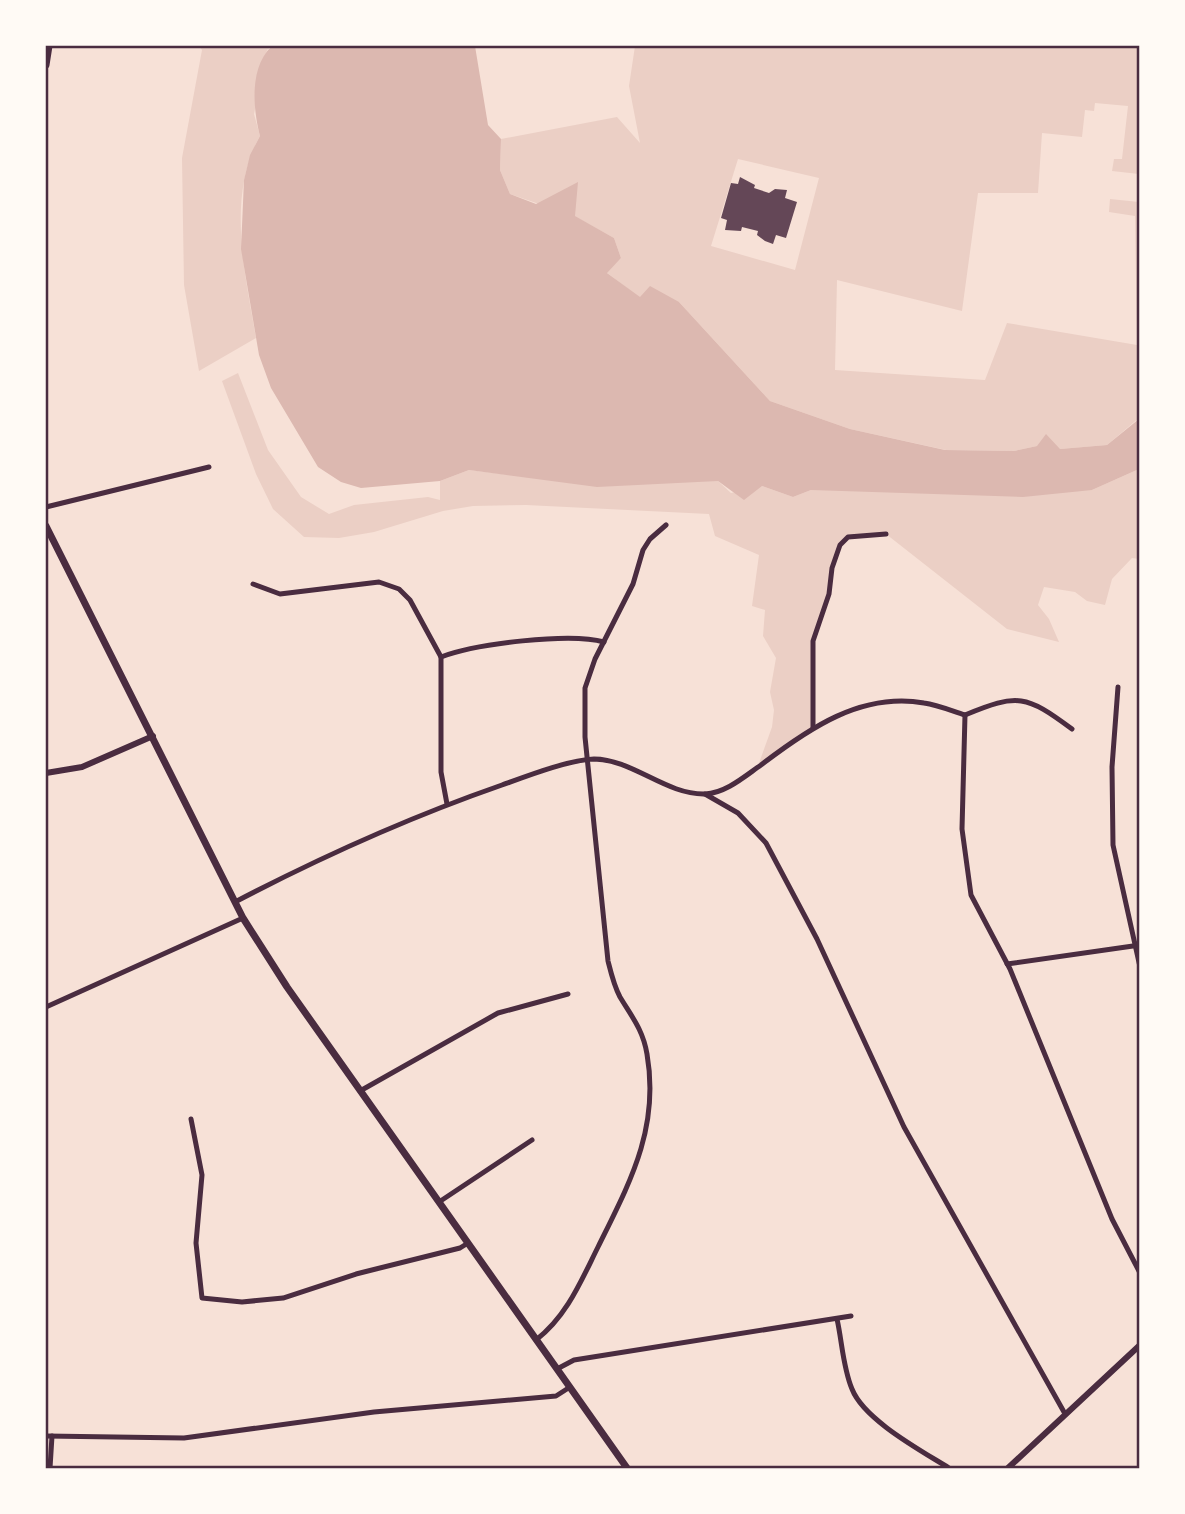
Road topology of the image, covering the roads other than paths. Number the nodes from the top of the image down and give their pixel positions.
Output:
1 (48, 46) edge
2 (46, 65) edge
3 (209, 467) dead end
4 (46, 507) edge
5 (666, 525) dead end
6 (46, 526) edge
7 (886, 534) dead end
8 (253, 584) dead end
9 (604, 642) junction
10 (441, 657) junction
11 (1118, 687) dead end
12 (965, 715) junction
13 (813, 728) junction
14 (1072, 729) dead end
15 (153, 736) junction
16 (589, 760) junction
17 (46, 773) edge
18 (705, 794) junction
19 (447, 804) junction
20 (235, 902) junction
21 (243, 918) junction
22 (1137, 946) edge
23 (1007, 964) junction
24 (1139, 967) edge
25 (568, 993) dead end
26 (46, 1006) edge
27 (360, 1091) junction
28 (191, 1119) dead end
29 (532, 1140) dead end
30 (439, 1202) junction
31 (468, 1243) junction
32 (1139, 1273) edge
33 (851, 1316) dead end
34 (837, 1319) junction
35 (536, 1340) junction
36 (1139, 1345) edge
37 (557, 1369) junction
38 (570, 1387) junction
39 (1065, 1412) junction
40 (49, 1436) edge
41 (50, 1468) edge
42 (627, 1468) edge
43 (949, 1468) edge
44 (1008, 1468) edge

1 - 2 main road
3 - 4 street
5 - 9 street
6 - 15 main road
7 - 13 street
8 - 10 street
9 - 10 street
9 - 16 street
10 - 19 street
11 - 22 street
12 - 13 street
12 - 14 street
12 - 23 street
13 - 18 street
15 - 17 street
15 - 20 main road
16 - 18 street
16 - 19 street
16 - 35 street
18 - 39 street
19 - 20 street
20 - 21 main road
21 - 26 street
21 - 27 main road
22 - 23 street
22 - 24 street
23 - 32 street
25 - 27 street
27 - 30 main road
28 - 31 street
29 - 30 street
30 - 31 main road
31 - 35 main road
33 - 34 street
34 - 37 street
34 - 43 street
35 - 37 main road
36 - 39 street
37 - 38 main road
38 - 40 street
38 - 42 main road
39 - 44 street
40 - 41 street

